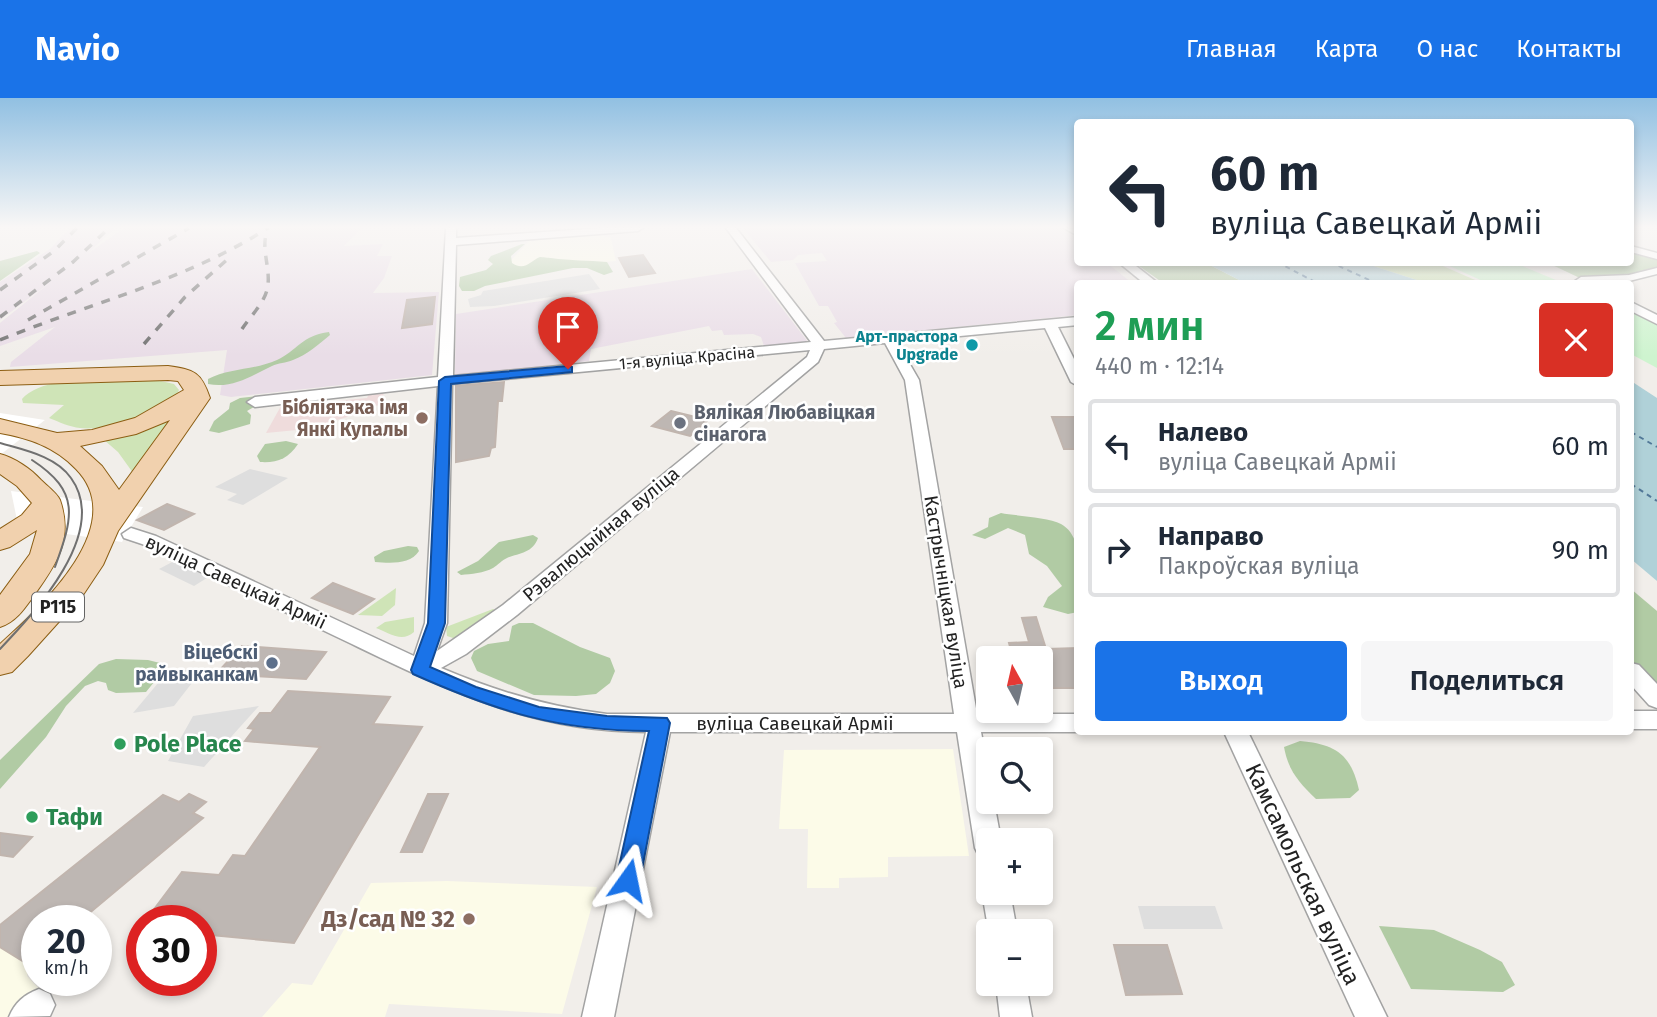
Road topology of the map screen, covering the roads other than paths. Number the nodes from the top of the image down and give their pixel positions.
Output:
1 (450, 271) edge
2 (765, 271) edge
3 (1657, 271) edge
4 (1606, 280) edge
5 (1634, 308) edge
6 (1657, 320) edge
7 (1074, 321) edge
8 (1050, 324) junction
9 (890, 341) junction
10 (819, 346) junction
11 (1074, 374) edge
12 (0, 378) edge
13 (445, 381) junction
14 (197, 391) junction
15 (255, 402) dead end
16 (0, 426) edge
17 (43, 436) junction
18 (0, 462) edge
19 (45, 498) junction
20 (114, 521) junction
21 (11, 534) edge
22 (0, 552) edge
23 (40, 564) junction
24 (0, 616) edge
25 (0, 663) edge
26 (420, 670) junction
27 (1634, 674) edge
28 (1657, 699) edge
29 (1634, 720) edge
30 (1657, 720) edge
31 (660, 723) junction
32 (967, 723) junction
33 (1074, 723) edge
34 (1237, 735) edge
35 (985, 828) edge
36 (1013, 996) edge
37 (598, 1017) edge
38 (1016, 1017) edge
39 (1371, 1017) edge

1 - 13 street
2 - 10 street
3 - 4 street
5 - 6 street
7 - 8 street, 1-я вуліца Красіна
8 - 9 street, 1-я вуліца Красіна
8 - 11 street
9 - 10 street, 1-я вуліца Красіна
9 - 32 street, Кастрычніцкая вуліца
10 - 13 street, 1-я вуліца Красіна
10 - 26 street, Рэвалюцыйная вуліца
12 - 14 main road
13 - 15 street, 1-я вуліца Красіна
13 - 26 street
14 - 17 main road
14 - 20 main road
16 - 17 main road
17 - 20 main road
18 - 19 main road
19 - 21 main road
19 - 23 main road, Р115
20 - 25 main road, Р115
20 - 26 street, вуліца Савецкай Арміі
22 - 23 main road
23 - 24 main road, Р115
26 - 31 street, вуліца Савецкай Арміі
27 - 28 street
29 - 30 street
31 - 32 street, вуліца Савецкай Арміі
31 - 37 street
32 - 33 street, вуліца Савецкай Арміі
32 - 35 street, Кастрычніцкая вуліца
34 - 39 street, Камсамольская вуліца
36 - 38 street

